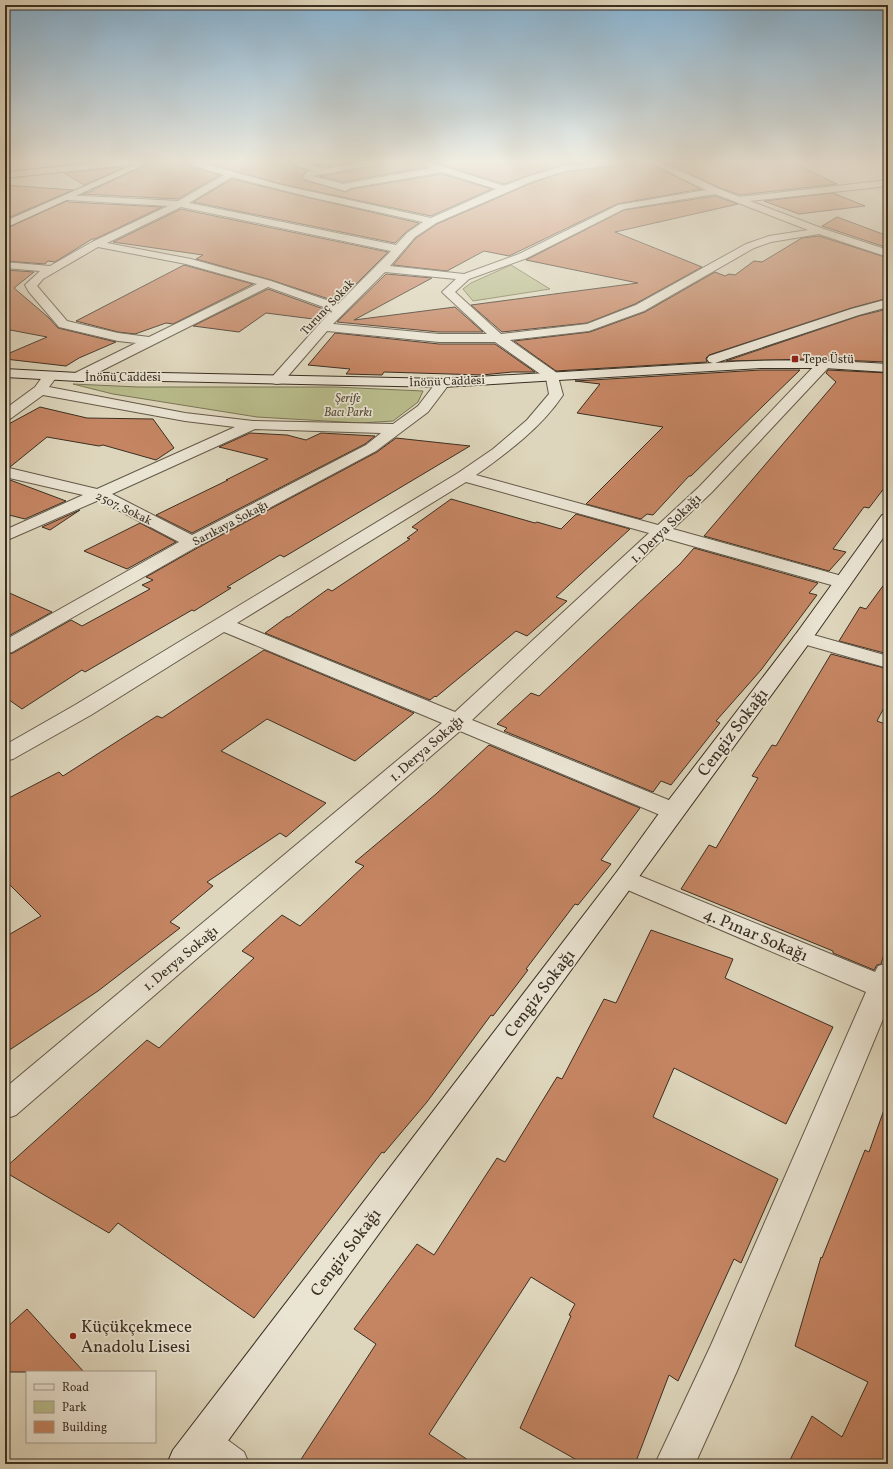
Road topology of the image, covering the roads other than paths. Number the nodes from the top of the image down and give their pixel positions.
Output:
1 (124, 231) edge
2 (309, 231) edge
3 (418, 231) edge
4 (574, 231) edge
5 (817, 231) edge
6 (822, 231) edge
7 (96, 244) junction
8 (888, 248) edge
9 (398, 249) junction
10 (877, 251) junction
11 (888, 254) edge
12 (5, 265) edge
13 (382, 268) junction
14 (52, 269) junction
15 (465, 277) junction
16 (267, 283) junction
17 (888, 303) edge
18 (340, 308) junction
19 (325, 327) junction
20 (498, 338) junction
21 (151, 341) junction
22 (824, 364) junction
23 (888, 368) edge
24 (683, 370) junction
25 (5, 373) edge
26 (52, 375) junction
27 (552, 376) junction
28 (78, 377) junction
29 (277, 380) junction
30 (443, 383) junction
31 (40, 390) junction
32 (5, 416) edge
33 (254, 425) junction
34 (397, 429) junction
35 (5, 472) edge
36 (464, 476) junction
37 (100, 494) junction
38 (888, 519) edge
39 (661, 532) junction
40 (5, 536) edge
41 (192, 542) junction
42 (842, 582) junction
43 (222, 624) junction
44 (803, 638) junction
45 (5, 648) edge
46 (888, 662) edge
47 (457, 722) junction
48 (5, 754) edge
49 (673, 811) junction
50 (625, 879) junction
51 (886, 983) edge
52 (5, 1106) edge
53 (194, 1453) edge
54 (232, 1464) edge
55 (675, 1464) edge

1 - 7 street
2 - 9 street
3 - 9 street, Turunç Sokak
4 - 15 street
5 - 20 street
6 - 10 street
7 - 14 street
7 - 16 street
8 - 10 street
9 - 13 street, Turunç Sokak
10 - 11 street
12 - 14 street
13 - 15 street
13 - 18 street, Turunç Sokak
14 - 21 street
15 - 20 street
16 - 18 street
16 - 21 street
17 - 24 street
18 - 19 street, Turunç Sokak
19 - 20 street
19 - 29 street, Turunç Sokak
20 - 27 street
21 - 28 street
22 - 23 street, İnönü Caddesi
22 - 24 street, İnönü Caddesi
22 - 39 street, 1. Derya Sokağı
24 - 27 street, İnönü Caddesi
25 - 26 street, İnönü Caddesi
26 - 28 street, İnönü Caddesi
26 - 31 street
27 - 30 street, İnönü Caddesi
27 - 36 street
28 - 29 street, İnönü Caddesi
29 - 30 street, İnönü Caddesi
30 - 34 street, Sarıkaya Sokağı
31 - 32 street
31 - 33 street
33 - 34 street
33 - 37 street
34 - 41 street, Sarıkaya Sokağı
35 - 37 street, 2507. Sokak
36 - 39 street
36 - 43 street
37 - 40 street
37 - 41 street, 2507. Sokak
38 - 42 street, Cengiz Sokağı
39 - 42 street
39 - 47 street, 1. Derya Sokağı
41 - 45 street, Sarıkaya Sokağı
42 - 44 street, Cengiz Sokağı
43 - 47 street
43 - 48 street
44 - 46 street
44 - 49 street, Cengiz Sokağı
47 - 49 street
47 - 52 street, 1. Derya Sokağı
49 - 50 street, Cengiz Sokağı
50 - 51 street, 4. Pınar Sokağı
50 - 53 street, Cengiz Sokağı
51 - 55 street
53 - 54 lane

